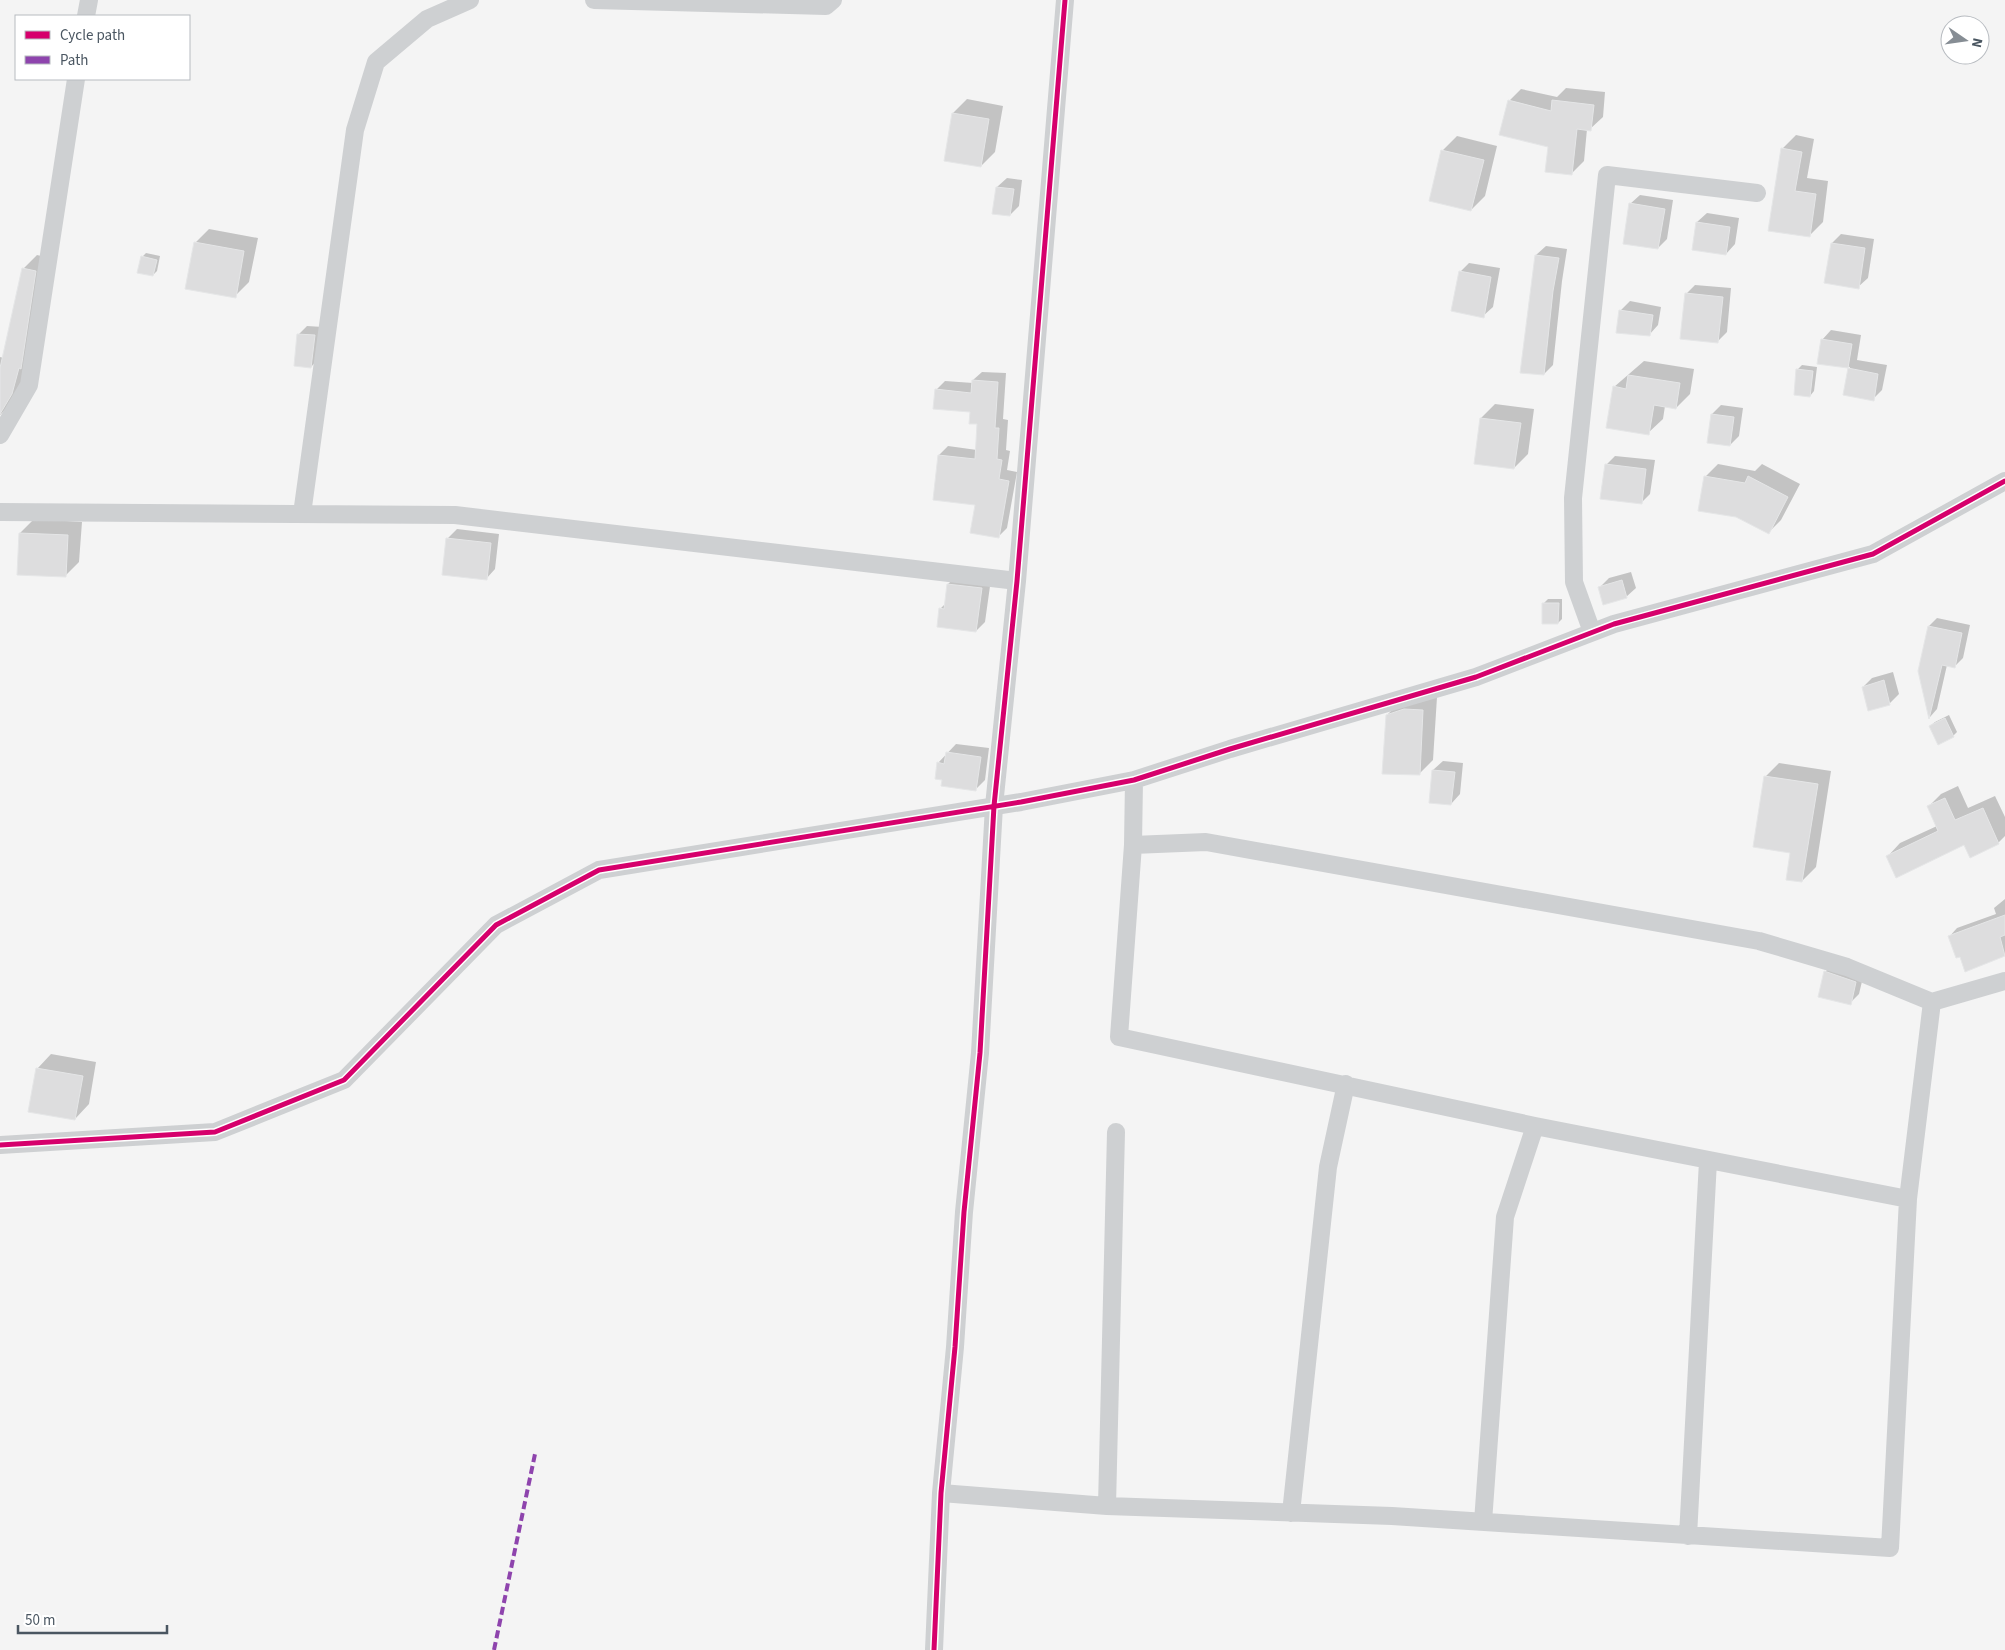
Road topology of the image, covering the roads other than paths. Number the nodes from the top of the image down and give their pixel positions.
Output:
1 (89, 0) edge
2 (470, 0) edge
3 (594, 0) edge
4 (833, 0) edge
5 (1065, 0) edge
6 (86, 15) edge
7 (76, 80) edge
8 (1757, 193) dead end
9 (0, 435) edge
10 (2005, 481) edge
11 (0, 512) edge
12 (302, 514) junction
13 (1017, 581) junction
14 (1592, 632) junction
15 (1134, 780) junction
16 (997, 805) junction
17 (1133, 845) junction
18 (2005, 981) edge
19 (1932, 1002) junction
20 (1346, 1084) junction
21 (1535, 1126) junction
22 (1116, 1132) dead end
23 (0, 1145) edge
24 (1708, 1161) junction
25 (1908, 1200) junction
26 (951, 1494) junction
27 (1107, 1506) junction
28 (1291, 1513) junction
29 (1483, 1522) junction
30 (1688, 1536) junction
31 (934, 1650) edge

1 - 6 street
2 - 12 street
3 - 4 street
5 - 13 street
7 - 9 street
8 - 14 street
10 - 14 street
11 - 12 street
12 - 13 street
13 - 16 street
14 - 15 street
15 - 16 street
15 - 17 street
16 - 23 street
16 - 26 street
17 - 19 street
17 - 20 street
18 - 19 street
19 - 25 street
20 - 21 street
20 - 28 street
21 - 24 street
21 - 29 street
22 - 27 street
24 - 25 street
24 - 30 street
25 - 30 street
26 - 27 street
26 - 31 street
27 - 28 street
28 - 29 street
29 - 30 street

